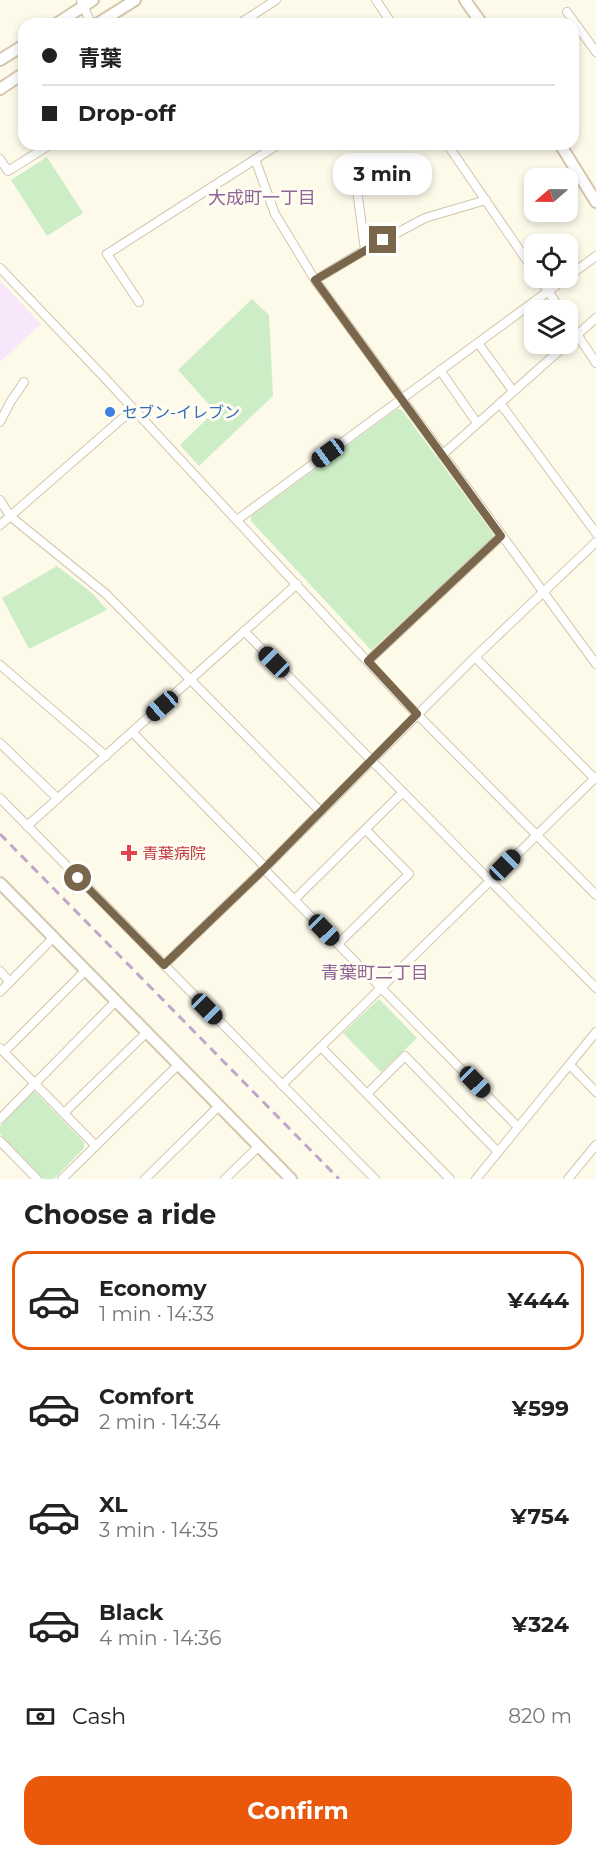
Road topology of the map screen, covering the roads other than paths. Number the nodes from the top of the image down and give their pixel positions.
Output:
1 (135, 0) edge
2 (275, 0) edge
3 (376, 0) edge
4 (465, 0) edge
5 (86, 2) edge
6 (567, 12) dead end
7 (64, 18) edge
8 (90, 18) edge
9 (107, 18) edge
10 (248, 18) edge
11 (388, 18) edge
12 (478, 18) edge
13 (571, 18) edge
14 (579, 29) edge
15 (18, 49) edge
16 (596, 52) edge
17 (0, 60) edge
18 (18, 77) edge
19 (0, 88) edge
20 (41, 150) edge
21 (269, 150) edge
22 (451, 150) edge
23 (564, 150) edge
24 (0, 159) edge
25 (255, 159) junction
26 (353, 159) dead end
27 (486, 201) junction
28 (596, 202) edge
29 (365, 250) junction
30 (524, 256) edge
31 (596, 256) edge
32 (0, 268) edge
33 (315, 280) junction
34 (545, 288) edge
35 (548, 292) junction
36 (554, 300) edge
37 (139, 302) dead end
38 (596, 318) edge
39 (578, 334) joint
40 (478, 343) junction
41 (555, 354) edge
42 (596, 363) edge
43 (440, 370) junction
44 (24, 382) dead end
45 (513, 391) junction
46 (401, 400) junction
47 (500, 403) junction
48 (133, 409) junction
49 (0, 422) edge
50 (477, 423) junction
51 (442, 455) junction
52 (0, 500) edge
53 (10, 516) junction
54 (237, 520) junction
55 (0, 525) edge
56 (596, 533) edge
57 (501, 536) junction
58 (596, 542) edge
59 (297, 584) junction
60 (542, 591) junction
61 (244, 632) junction
62 (475, 657) junction
63 (368, 661) junction
64 (596, 663) edge
65 (0, 665) edge
66 (191, 680) junction
67 (417, 714) junction
68 (132, 732) junction
69 (0, 743) edge
70 (106, 756) junction
71 (371, 760) junction
72 (595, 777) edge
73 (402, 793) junction
74 (0, 798) edge
75 (57, 798) junction
76 (321, 812) junction
77 (27, 826) junction
78 (366, 830) junction
79 (536, 834) junction
80 (265, 868) junction
81 (489, 881) junction
82 (0, 883) edge
83 (596, 895) edge
84 (294, 900) junction
85 (53, 938) junction
86 (338, 944) junction
87 (164, 965) junction
88 (86, 970) junction
89 (0, 971) edge
90 (10, 982) junction
91 (381, 988) junction
92 (596, 988) edge
93 (0, 992) edge
94 (116, 1001) junction
95 (596, 1032) edge
96 (147, 1033) junction
97 (321, 1047) junction
98 (2, 1050) edge
99 (178, 1065) junction
100 (570, 1065) junction
101 (35, 1084) junction
102 (282, 1085) junction
103 (596, 1092) edge
104 (367, 1094) junction
105 (219, 1106) junction
106 (64, 1113) junction
107 (0, 1119) edge
108 (518, 1127) junction
109 (0, 1141) edge
110 (596, 1145) edge
111 (96, 1146) junction
112 (259, 1146) junction
113 (498, 1152) junction
114 (37, 1179) edge
115 (62, 1179) edge
116 (146, 1179) edge
117 (225, 1179) edge
118 (291, 1179) edge
119 (375, 1179) edge
120 (450, 1179) edge
121 (476, 1179) edge
122 (568, 1179) edge

1 - 9 street
2 - 10 street
3 - 11 street
4 - 12 street
5 - 7 street
5 - 8 street
6 - 13 street
14 - 16 street
15 - 17 street
18 - 19 street
20 - 24 street
21 - 25 street
22 - 27 street
23 - 28 street
25 - 33 street
25 - 37 street
26 - 29 street
27 - 29 street
27 - 30 street
29 - 33 street
31 - 35 street
32 - 48 street
33 - 46 street
34 - 35 street
35 - 36 street
35 - 40 street
38 - 39 street
39 - 42 street
40 - 43 street
40 - 45 street
41 - 45 street
43 - 46 street
43 - 50 street
44 - 49 street
45 - 47 street
46 - 51 street
46 - 54 street
47 - 50 street
47 - 56 street
48 - 53 street
48 - 54 street
50 - 51 street
51 - 57 street
52 - 53 street
53 - 55 street
53 - 66 street
54 - 59 street
57 - 60 street
57 - 63 street
58 - 60 street
59 - 61 street
59 - 63 street
60 - 62 street
60 - 64 street
61 - 66 street
61 - 71 street
62 - 67 street
62 - 72 street
63 - 67 street
65 - 70 street
66 - 68 street
66 - 76 street
67 - 71 street
67 - 79 street
68 - 70 street
68 - 80 street
69 - 75 street
70 - 75 street
71 - 73 street
71 - 76 street
72 - 79 street
73 - 78 street
73 - 81 street
74 - 77 street
75 - 77 street
76 - 80 street
77 - 87 street
78 - 84 street
78 - 86 street
79 - 81 street
79 - 83 street
80 - 84 street
80 - 87 street
81 - 91 street
81 - 92 street
82 - 85 street
84 - 86 street
85 - 88 street
85 - 90 street
86 - 91 street
87 - 102 street
88 - 94 street
88 - 98 street
89 - 90 street
90 - 93 street
91 - 97 street
91 - 108 street
94 - 96 street
94 - 101 street
95 - 100 street
96 - 99 street
96 - 106 street
97 - 102 street
97 - 104 street
98 - 101 street
99 - 105 street
99 - 111 street
100 - 103 street
100 - 108 street
101 - 106 street
101 - 107 street
102 - 119 street
104 - 113 street
104 - 120 street
105 - 112 street
105 - 116 street
106 - 111 street
108 - 113 street
109 - 114 street
110 - 122 street
111 - 115 street
112 - 117 street
112 - 118 street
113 - 121 street

